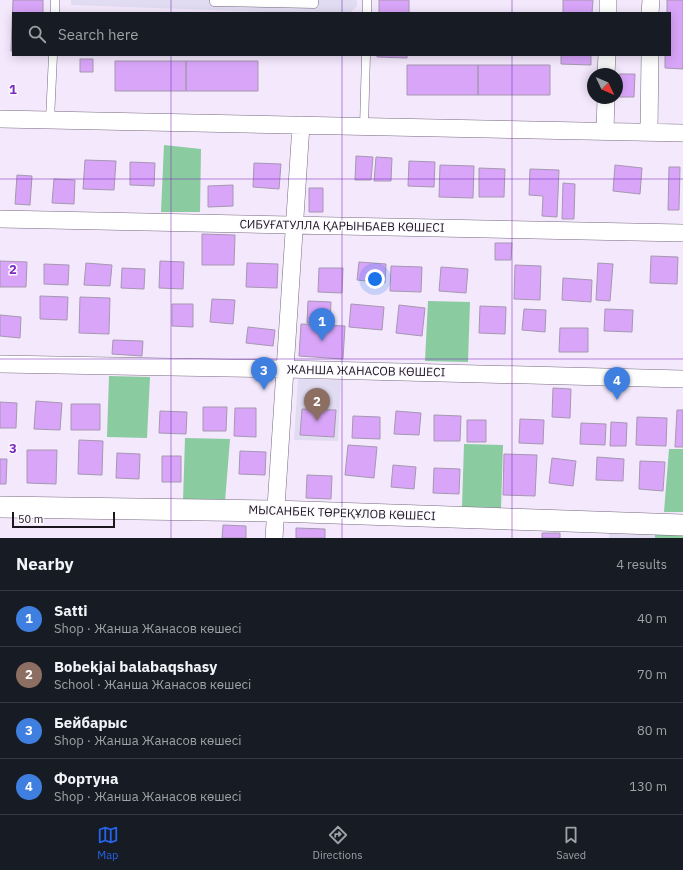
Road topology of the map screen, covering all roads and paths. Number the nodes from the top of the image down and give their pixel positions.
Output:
1 (55, 0) edge
2 (214, 0) edge
3 (314, 0) edge
4 (367, 0) edge
5 (608, 0) edge
6 (651, 0) edge
7 (55, 12) edge
8 (366, 12) edge
9 (608, 12) edge
10 (650, 12) edge
11 (53, 56) edge
12 (366, 56) edge
13 (607, 56) edge
14 (650, 56) edge
15 (606, 68) edge
16 (606, 104) edge
17 (0, 119) edge
18 (50, 120) junction
19 (301, 125) junction
20 (364, 127) junction
21 (605, 131) junction
22 (649, 132) junction
23 (683, 132) edge
24 (0, 219) edge
25 (294, 225) junction
26 (683, 233) edge
27 (0, 364) edge
28 (284, 369) junction
29 (683, 379) edge
30 (0, 507) edge
31 (275, 511) junction
32 (683, 525) edge
33 (274, 538) edge

1 - 7 lane
2 - 3 lane
4 - 8 lane
5 - 9 street
6 - 10 street
11 - 18 lane
12 - 20 lane
13 - 15 street
14 - 22 street
16 - 21 street
17 - 18 street
18 - 19 street
19 - 20 street
19 - 25 street
20 - 21 street
21 - 22 street
22 - 23 street
24 - 25 street, СИБУҒАТУЛЛА ҚАРЫНБАЕВ КӨШЕСІ
25 - 26 street, СИБУҒАТУЛЛА ҚАРЫНБАЕВ КӨШЕСІ
25 - 28 street
27 - 28 street, ЖАНША ЖАНАСОВ КӨШЕСІ
28 - 29 street, ЖАНША ЖАНАСОВ КӨШЕСІ
28 - 31 street
30 - 31 street, МЫСАНБЕК ТӨРЕҚҰЛОВ КӨШЕСІ
31 - 32 street, МЫСАНБЕК ТӨРЕҚҰЛОВ КӨШЕСІ
31 - 33 street

